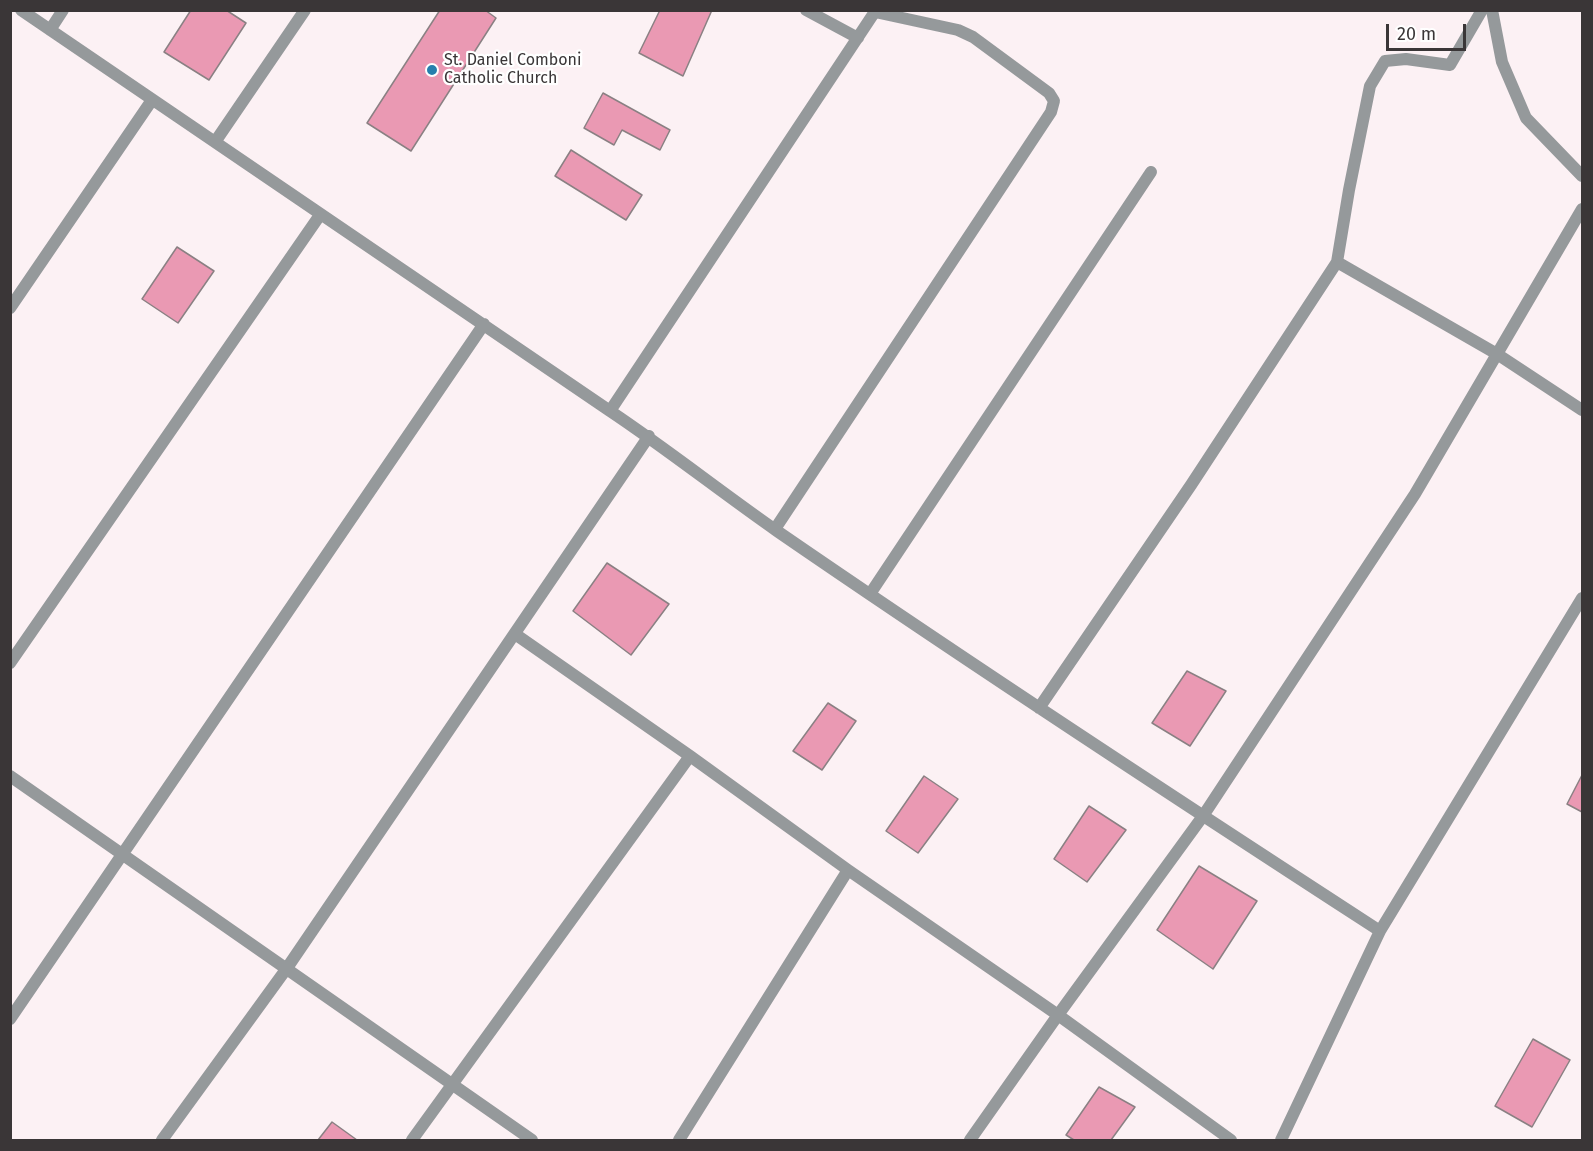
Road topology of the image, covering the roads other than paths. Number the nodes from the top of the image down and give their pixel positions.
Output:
1 (21, 10) edge
2 (63, 10) edge
3 (304, 10) edge
4 (806, 10) edge
5 (1482, 10) edge
6 (1492, 10) edge
7 (876, 11) edge
8 (50, 30) junction
9 (858, 38) junction
10 (152, 100) junction
11 (215, 142) junction
12 (1151, 171) dead end
13 (1582, 176) edge
14 (1582, 209) edge
15 (320, 215) junction
16 (1337, 262) junction
17 (10, 308) edge
18 (484, 324) junction
19 (1497, 354) junction
20 (1582, 410) edge
21 (610, 411) junction
22 (649, 436) junction
23 (775, 529) junction
24 (870, 594) junction
25 (1582, 598) edge
26 (515, 634) junction
27 (10, 663) edge
28 (1039, 708) junction
29 (690, 756) junction
30 (10, 776) edge
31 (1203, 816) junction
32 (123, 854) junction
33 (848, 870) junction
34 (1380, 931) junction
35 (287, 968) junction
36 (1058, 1015) junction
37 (10, 1019) edge
38 (452, 1086) junction
39 (162, 1140) edge
40 (412, 1140) edge
41 (532, 1140) edge
42 (679, 1140) edge
43 (970, 1140) edge
44 (1231, 1140) edge
45 (1281, 1140) edge

1 - 8 street
2 - 8 street
3 - 11 street
4 - 9 street
5 - 16 street
6 - 13 street
7 - 9 street
7 - 23 street
8 - 10 street
9 - 21 street
10 - 11 street
10 - 17 street
11 - 15 street
12 - 24 street
14 - 19 street
15 - 18 street
15 - 27 street
16 - 19 street
16 - 28 street
18 - 21 street
18 - 32 street
19 - 20 street
19 - 31 street
21 - 22 street
22 - 23 street
22 - 26 street
23 - 24 street
24 - 28 street
25 - 34 street
26 - 29 street
26 - 35 street
28 - 31 street
29 - 33 street
29 - 38 street
30 - 32 street
31 - 34 street
31 - 36 street
32 - 35 street
32 - 37 street
33 - 36 street
33 - 42 street
34 - 45 street
35 - 38 street
35 - 39 street
36 - 43 street
36 - 44 street
38 - 40 street
38 - 41 street

